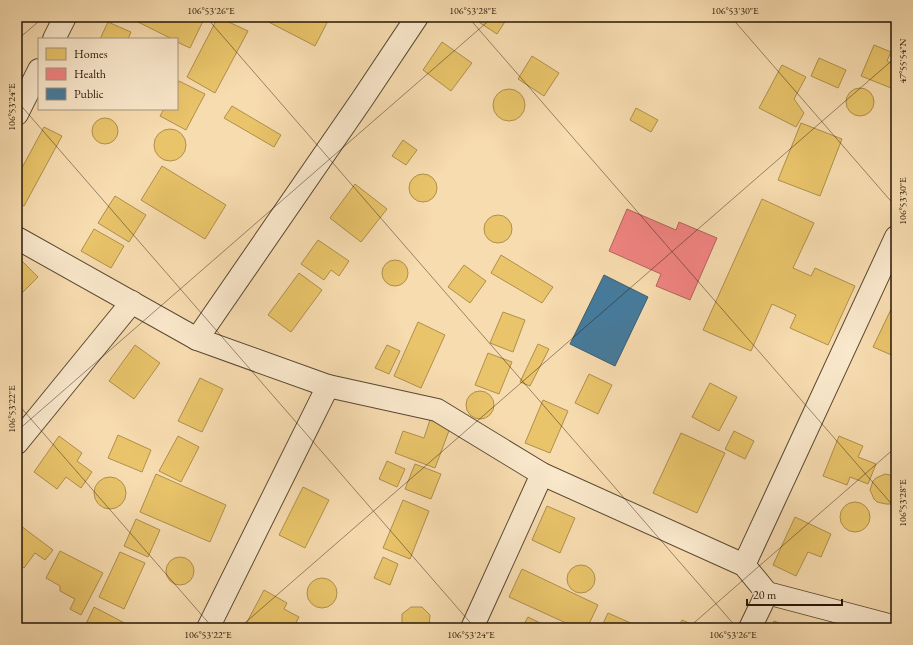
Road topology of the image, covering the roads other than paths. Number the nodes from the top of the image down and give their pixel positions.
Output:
1 (65, 17) edge
2 (417, 17) edge
3 (54, 38) edge
4 (38, 72) edge
5 (17, 114) edge
6 (896, 237) edge
7 (17, 238) edge
8 (132, 302) junction
9 (197, 339) junction
10 (328, 386) junction
11 (17, 443) edge
12 (542, 474) junction
13 (744, 565) junction
14 (767, 593) junction
15 (208, 628) edge
16 (472, 628) edge
17 (750, 628) edge
18 (896, 628) edge

1 - 3 street
2 - 9 street
4 - 5 street
6 - 13 street
7 - 8 street
8 - 9 street
8 - 11 street
9 - 10 street
10 - 12 street
10 - 15 street
12 - 13 street
12 - 16 street
13 - 14 street
14 - 17 street
14 - 18 street

